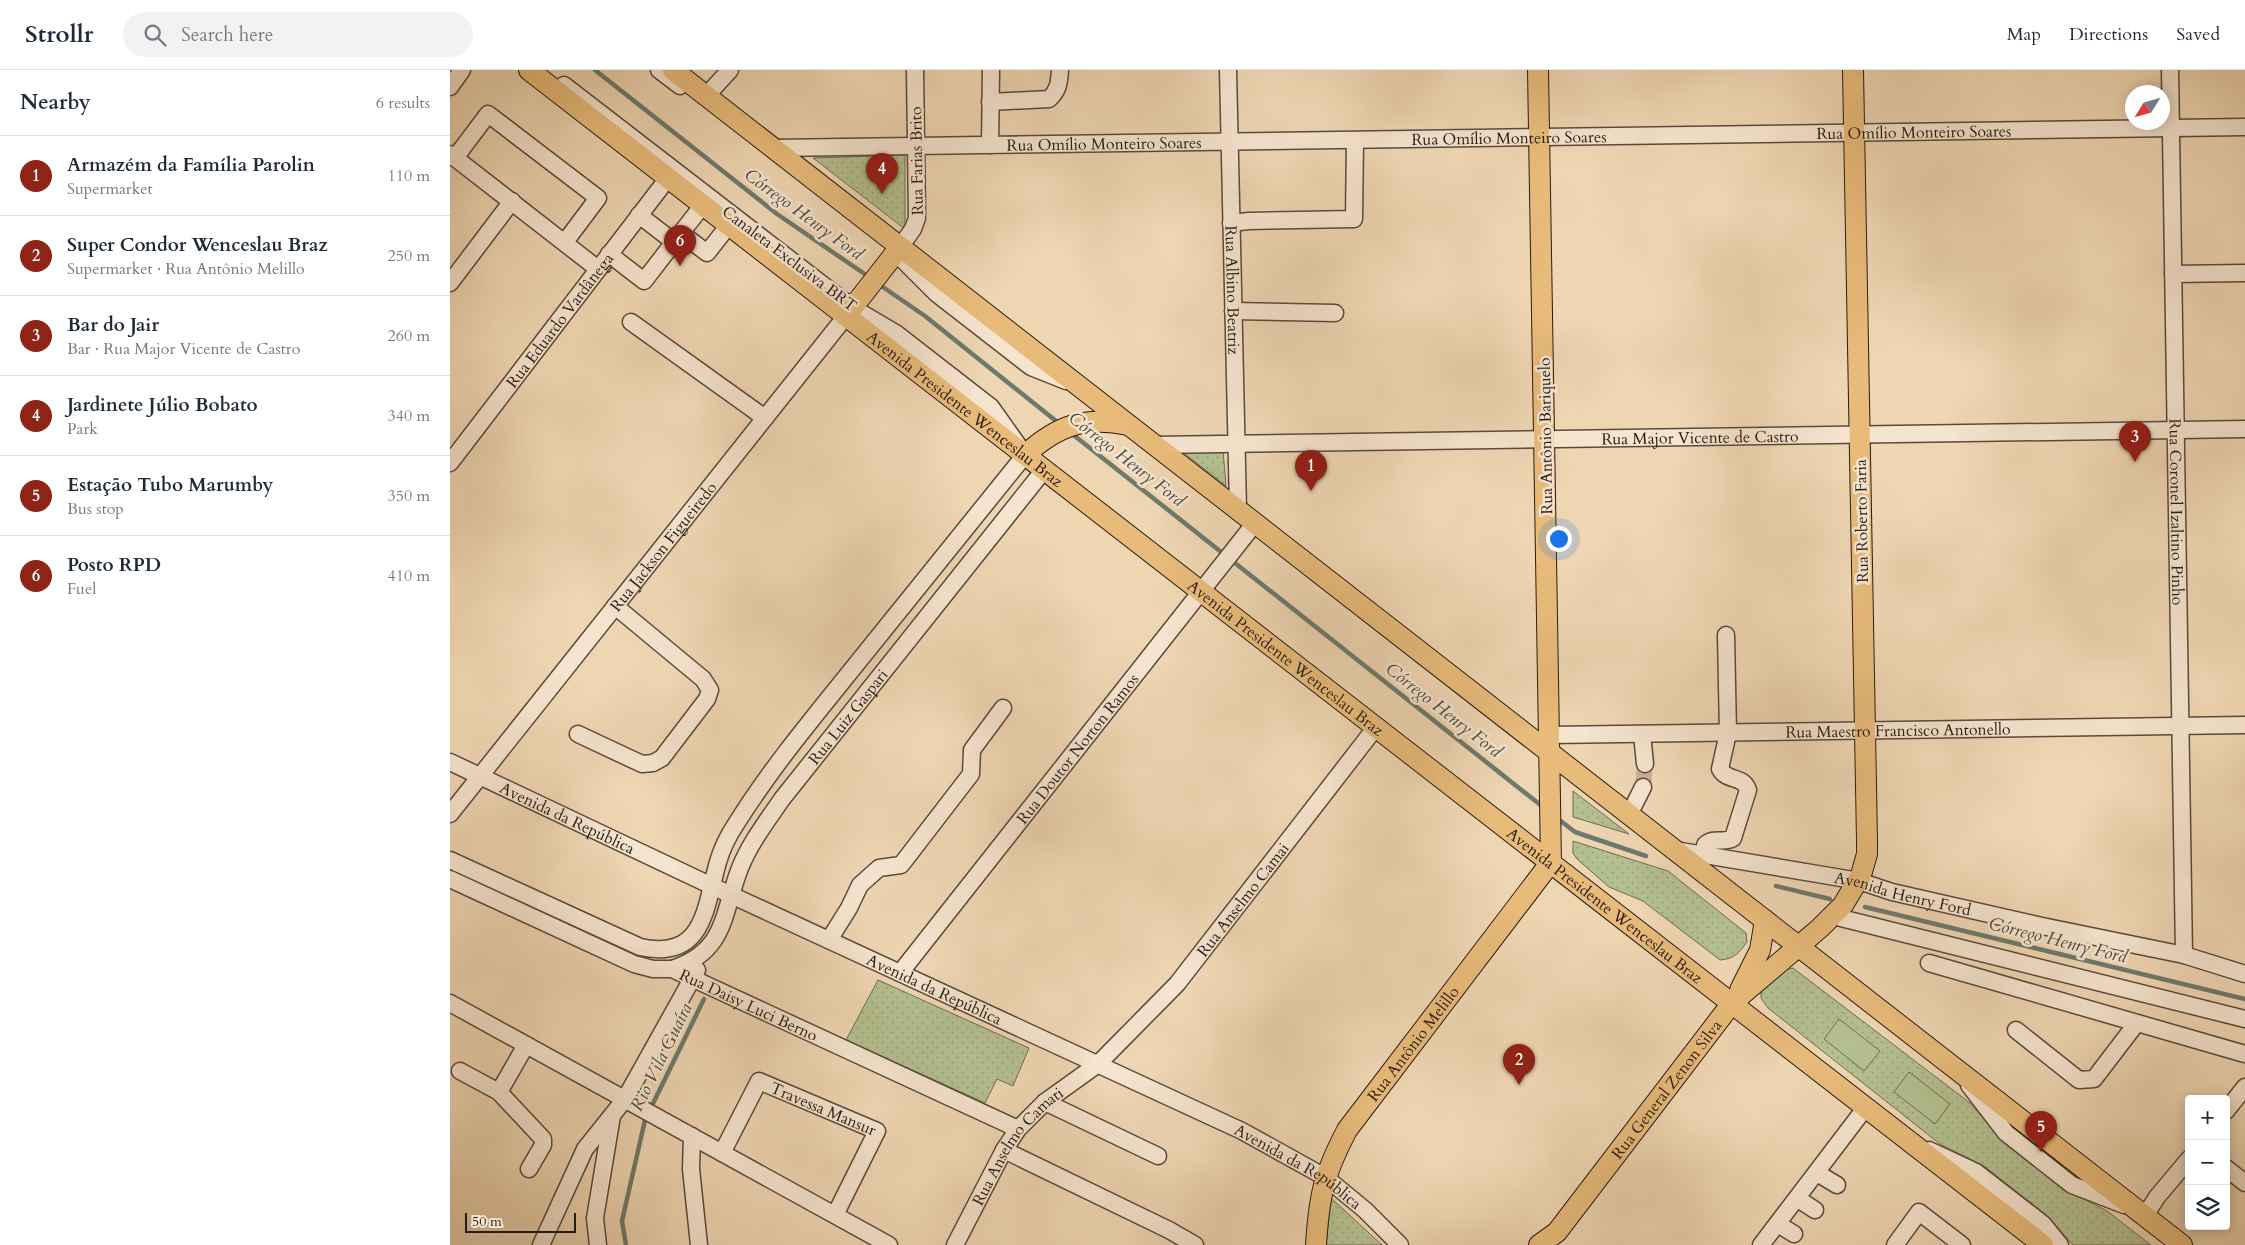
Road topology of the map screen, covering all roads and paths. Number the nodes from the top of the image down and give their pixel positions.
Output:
1 (462, 70) edge
2 (529, 70) edge
3 (545, 70) edge
4 (659, 70) edge
5 (673, 70) edge
6 (730, 70) edge
7 (915, 70) edge
8 (991, 70) edge
9 (1060, 70) edge
10 (1228, 70) edge
11 (1538, 70) edge
12 (1853, 70) edge
13 (2170, 70) edge
14 (450, 87) edge
15 (706, 96) junction
16 (990, 102) junction
17 (2245, 127) edge
18 (2171, 128) junction
19 (1854, 133) junction
20 (1540, 137) junction
21 (1355, 140) junction
22 (1229, 142) junction
23 (990, 145) junction
24 (916, 146) junction
25 (774, 148) junction
26 (452, 156) edge
27 (668, 178) junction
28 (512, 201) junction
29 (703, 205) junction
30 (639, 215) junction
31 (1231, 223) junction
32 (729, 225) junction
33 (678, 238) junction
34 (565, 242) junction
35 (895, 253) junction
36 (609, 254) junction
37 (598, 269) junction
38 (2245, 273) edge
39 (2173, 274) junction
40 (450, 283) edge
41 (852, 309) junction
42 (1232, 311) junction
43 (1335, 313) dead end
44 (631, 322) dead end
45 (765, 418) junction
46 (1131, 426) junction
47 (2245, 429) edge
48 (2175, 430) junction
49 (1860, 434) junction
50 (1545, 439) junction
51 (1235, 443) junction
52 (1155, 445) junction
53 (1029, 451) junction
54 (450, 463) edge
55 (1044, 470) junction
56 (1238, 510) junction
57 (1255, 523) junction
58 (1206, 585) junction
59 (615, 606) junction
60 (1726, 635) dead end
61 (1003, 708) dead end
62 (2245, 725) edge
63 (2180, 726) junction
64 (1376, 727) junction
65 (1865, 731) junction
66 (1728, 733) junction
67 (578, 734) dead end
68 (1642, 734) junction
69 (1550, 744) junction
70 (450, 762) edge
71 (1645, 764) tunnel mouth
72 (480, 776) junction
73 (1643, 787) tunnel mouth
74 (450, 814) edge
75 (1629, 815) junction
76 (1675, 850) junction
77 (1705, 856) junction
78 (450, 860) edge
79 (1551, 862) junction
80 (450, 879) edge
81 (1859, 882) junction
82 (712, 886) junction
83 (731, 896) junction
84 (1833, 916) junction
85 (1765, 920) junction
86 (829, 940) junction
87 (1798, 946) junction
88 (670, 949) joint
89 (707, 951) junction
90 (2184, 955) junction
91 (1929, 963) dead end
92 (672, 969) junction
93 (900, 973) junction
94 (2245, 974) edge
95 (692, 978) junction
96 (450, 1003) edge
97 (1732, 1003) junction
98 (2245, 1019) edge
99 (2136, 1024) junction
100 (2016, 1030) dead end
101 (526, 1044) junction
102 (2245, 1054) edge
103 (1098, 1064) junction
104 (460, 1071) dead end
105 (2245, 1087) edge
106 (499, 1092) junction
107 (625, 1099) junction
108 (1044, 1102) junction
109 (2230, 1106) edge
110 (1866, 1107) junction
111 (612, 1116) junction
112 (1018, 1129) junction
113 (692, 1136) junction
114 (1911, 1142) junction
115 (1004, 1150) junction
116 (722, 1153) junction
117 (1158, 1156) dead end
118 (2185, 1164) edge
119 (528, 1168) dead end
120 (2230, 1171) edge
121 (1817, 1173) junction
122 (1325, 1177) junction
123 (2245, 1183) edge
124 (1837, 1186) dead end
125 (1798, 1199) junction
126 (1815, 1210) dead end
127 (2140, 1212) junction
128 (835, 1215) junction
129 (1778, 1224) junction
130 (1794, 1234) dead end
131 (1553, 1238) edge
132 (541, 1245) edge
133 (598, 1245) edge
134 (699, 1245) edge
135 (889, 1245) edge
136 (955, 1245) edge
137 (1195, 1245) edge
138 (1316, 1245) edge
139 (1400, 1245) edge
140 (1539, 1245) edge
141 (1761, 1245) edge
142 (1895, 1245) edge
143 (1962, 1245) edge
144 (2043, 1245) edge
145 (2060, 1245) edge
146 (2182, 1245) edge

1 - 14 street
2 - 27 main road, Avenida Presidente Wenceslau Braz
3 - 41 street, Canaleta Exclusiva BRT
4 - 35 street
5 - 15 main road
6 - 15 street
7 - 24 street, Rua Farias Brito
8 - 16 street
9 - 16 street
10 - 22 street, Rua Albino Beatriz
11 - 20 main road, Rua Antônio Bariquelo
12 - 19 main road, Rua Roberto Faria
13 - 18 street, Rua Coronel Izaltino Pinho
15 - 25 main road
16 - 23 street
17 - 18 street, Rua Omílio Monteiro Soares
18 - 19 street, Rua Omílio Monteiro Soares
18 - 39 street, Rua Coronel Izaltino Pinho
19 - 20 street, Rua Omílio Monteiro Soares
19 - 49 main road, Rua Roberto Faria
20 - 21 street, Rua Omílio Monteiro Soares
20 - 50 main road, Rua Antônio Bariquelo
21 - 22 street, Rua Omílio Monteiro Soares
21 - 31 street
22 - 23 street, Rua Omílio Monteiro Soares
22 - 31 street, Rua Albino Beatriz
23 - 24 street, Rua Omílio Monteiro Soares
24 - 25 street, Rua Omílio Monteiro Soares
24 - 35 street, Rua Farias Brito
25 - 35 main road
26 - 28 street
26 - 34 street
27 - 29 main road, Avenida Presidente Wenceslau Braz
27 - 30 street, Rua Eduardo Vardânega
28 - 34 street
28 - 40 street
29 - 32 main road, Avenida Presidente Wenceslau Braz
29 - 33 street
30 - 33 street
30 - 36 street, Rua Eduardo Vardânega
31 - 42 street, Rua Albino Beatriz
32 - 33 street
32 - 41 main road, Avenida Presidente Wenceslau Braz
33 - 36 street
34 - 37 street
35 - 41 main road
35 - 46 main road
36 - 37 street, Rua Eduardo Vardânega
37 - 54 street, Rua Eduardo Vardânega
38 - 39 street
39 - 48 street, Rua Coronel Izaltino Pinho
41 - 45 street, Rua Jackson Figueiredo
41 - 53 main road, Avenida Presidente Wenceslau Braz
42 - 43 street
42 - 51 street, Rua Albino Beatriz
44 - 45 street
45 - 59 street, Rua Jackson Figueiredo
46 - 52 main road
46 - 53 main road
47 - 48 street, Rua Major Vicente de Castro
48 - 49 street, Rua Major Vicente de Castro
48 - 63 street, Rua Coronel Izaltino Pinho
49 - 50 street, Rua Major Vicente de Castro
49 - 65 main road, Rua Roberto Faria
50 - 51 street, Rua Major Vicente de Castro
50 - 69 main road, Rua Antônio Bariquelo
51 - 52 street, Rua Major Vicente de Castro
51 - 56 street, Rua Albino Beatriz
52 - 56 main road
53 - 55 main road, Avenida Presidente Wenceslau Braz
53 - 82 street, Rua Luiz Gaspari
55 - 58 main road, Avenida Presidente Wenceslau Braz
55 - 83 street, Rua Luiz Gaspari
56 - 57 main road
57 - 58 street, Rua Doutor Norton Ramos
57 - 69 main road
58 - 64 main road, Avenida Presidente Wenceslau Braz
58 - 93 street, Rua Doutor Norton Ramos
59 - 67 street
59 - 72 street, Rua Jackson Figueiredo
60 - 66 street
61 - 86 street
62 - 63 street, Rua Maestro Francisco Antonello
63 - 65 street, Rua Maestro Francisco Antonello
63 - 90 street, Rua Coronel Izaltino Pinho
64 - 79 main road, Avenida Presidente Wenceslau Braz
64 - 103 street, Rua Anselmo Camai
65 - 66 street, Rua Maestro Francisco Antonello
65 - 81 main road, Rua Roberto Faria
66 - 68 street, Rua Maestro Francisco Antonello
66 - 77 street
68 - 69 street, Rua Maestro Francisco Antonello
68 - 71 street
69 - 75 main road
69 - 79 main road, Rua Antônio Bariquelo
70 - 72 street, Avenida da República
72 - 74 street, Rua Jackson Figueiredo
72 - 82 street, Avenida da República
73 - 75 street
75 - 76 main road
76 - 77 street, Avenida Henry Ford
76 - 85 main road
77 - 81 street, Avenida Henry Ford
78 - 88 street, Rua Daisy Luci Berno
79 - 97 main road, Avenida Presidente Wenceslau Braz
79 - 122 main road, Rua Antônio Melillo
80 - 92 street, Rua Daisy Luci Berno
81 - 84 main road, Rua Roberto Faria
81 - 90 street, Avenida Henry Ford
82 - 83 street, Avenida da República
82 - 88 street, Rua Luiz Gaspari
83 - 86 street, Avenida da República
83 - 89 street, Rua Luiz Gaspari
84 - 87 main road, Rua Roberto Faria
84 - 98 street
85 - 87 main road
85 - 97 main road
86 - 93 street, Avenida da República
87 - 97 main road, Rua General Zenon Silva
87 - 127 main road
89 - 92 street, Rua Luiz Gaspari
89 - 95 street
90 - 94 street, Avenida Henry Ford
91 - 99 street
92 - 95 street, Rua Daisy Luci Berno
93 - 103 street, Avenida da República
95 - 107 street
95 - 112 street, Rua Daisy Luci Berno
96 - 101 street
97 - 110 main road, Avenida Presidente Wenceslau Braz
97 - 131 main road, Rua General Zenon Silva
99 - 100 street
99 - 102 street
101 - 106 street
101 - 107 street
103 - 108 street, Rua Anselmo Camati
103 - 122 street, Avenida da República
104 - 106 street
105 - 109 street
106 - 119 street
107 - 111 street
107 - 113 street
108 - 112 street, Rua Anselmo Camati
108 - 117 street
110 - 114 main road, Avenida Presidente Wenceslau Braz
110 - 121 street
111 - 132 street
111 - 133 street
112 - 115 street, Rua Anselmo Camati
113 - 116 street
113 - 134 street
114 - 144 main road, Avenida Presidente Wenceslau Braz
114 - 145 street
115 - 136 street, Rua Anselmo Camati
115 - 137 street
116 - 128 street
116 - 128 street, Travessa Mansur
118 - 127 street
120 - 123 street
121 - 124 street
121 - 125 street
122 - 138 main road, Rua Antônio Melillo
122 - 139 street, Avenida da República
125 - 126 street
125 - 129 street
127 - 146 main road
128 - 135 street
129 - 130 street
129 - 141 street
131 - 140 main road, Rua General Zenon Silva
142 - 143 street

